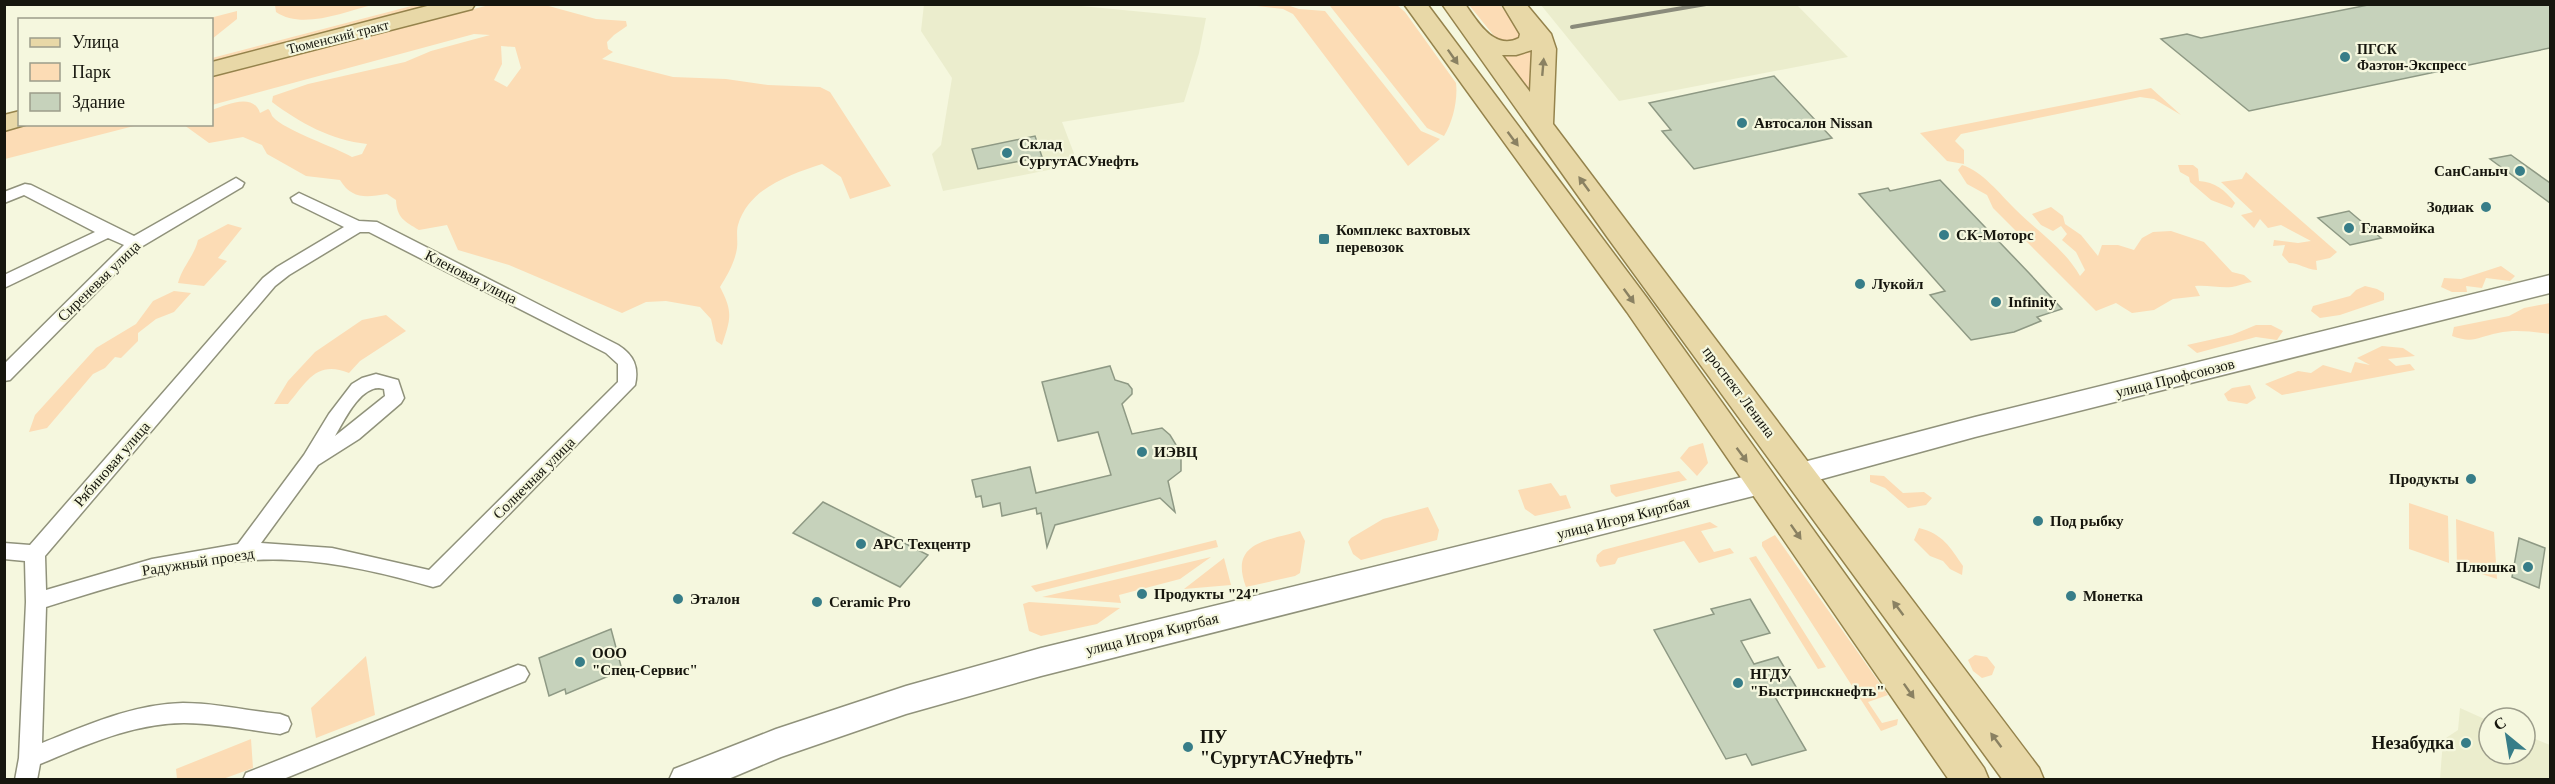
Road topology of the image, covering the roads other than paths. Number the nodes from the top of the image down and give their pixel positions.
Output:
1 (400, 4) edge
2 (464, 4) edge
3 (1453, 4) edge
4 (1418, 10) edge
5 (1518, 10) edge
6 (1475, 36) junction
7 (213, 54) edge
8 (213, 69) edge
9 (1540, 125) junction
10 (236, 183) dead end
11 (4, 198) edge
12 (299, 198) dead end
13 (357, 227) junction
14 (108, 232) junction
15 (135, 243) junction
16 (4, 282) edge
17 (2550, 284) edge
18 (629, 373) joint
19 (4, 375) edge
20 (311, 460) junction
21 (1800, 474) junction
22 (1763, 483) junction
23 (4, 551) edge
24 (243, 552) junction
25 (35, 554) junction
26 (433, 579) joint
27 (36, 602) junction
28 (518, 674) dead end
29 (280, 724) dead end
30 (30, 758) junction
31 (26, 780) edge
32 (254, 780) edge
33 (687, 780) edge
34 (1971, 780) edge
35 (2026, 780) edge

1 - 7 main road, Тюменский тракт
2 - 8 main road, Тюменский тракт
3 - 6 main road, проспект Ленина
4 -> 22 main road
5 - 6 main road
9 -> 5 main road
6 - 9 main road, проспект Ленина
21 -> 9 main road, проспект Ленина
10 - 15 street, Сиреневая улица
11 - 14 street
12 - 13 street, Кленовая улица
13 - 18 street, Кленовая улица
13 - 25 street, Рябиновая улица
14 - 15 street
14 - 16 street
15 - 19 street, Сиреневая улица
17 - 21 main road, улица Профсоюзов
18 - 26 street, Солнечная улица
20 - 20 street
20 - 24 street
21 - 22 main road, улица Игоря Киртбая
35 -> 21 main road, проспект Ленина
22 - 33 main road, улица Игоря Киртбая
22 -> 34 main road
23 - 25 street
24 - 26 street, Радужный проезд
24 - 27 street, Радужный проезд
25 - 27 street
27 - 30 street
28 - 32 street
29 - 30 street
30 - 31 street

